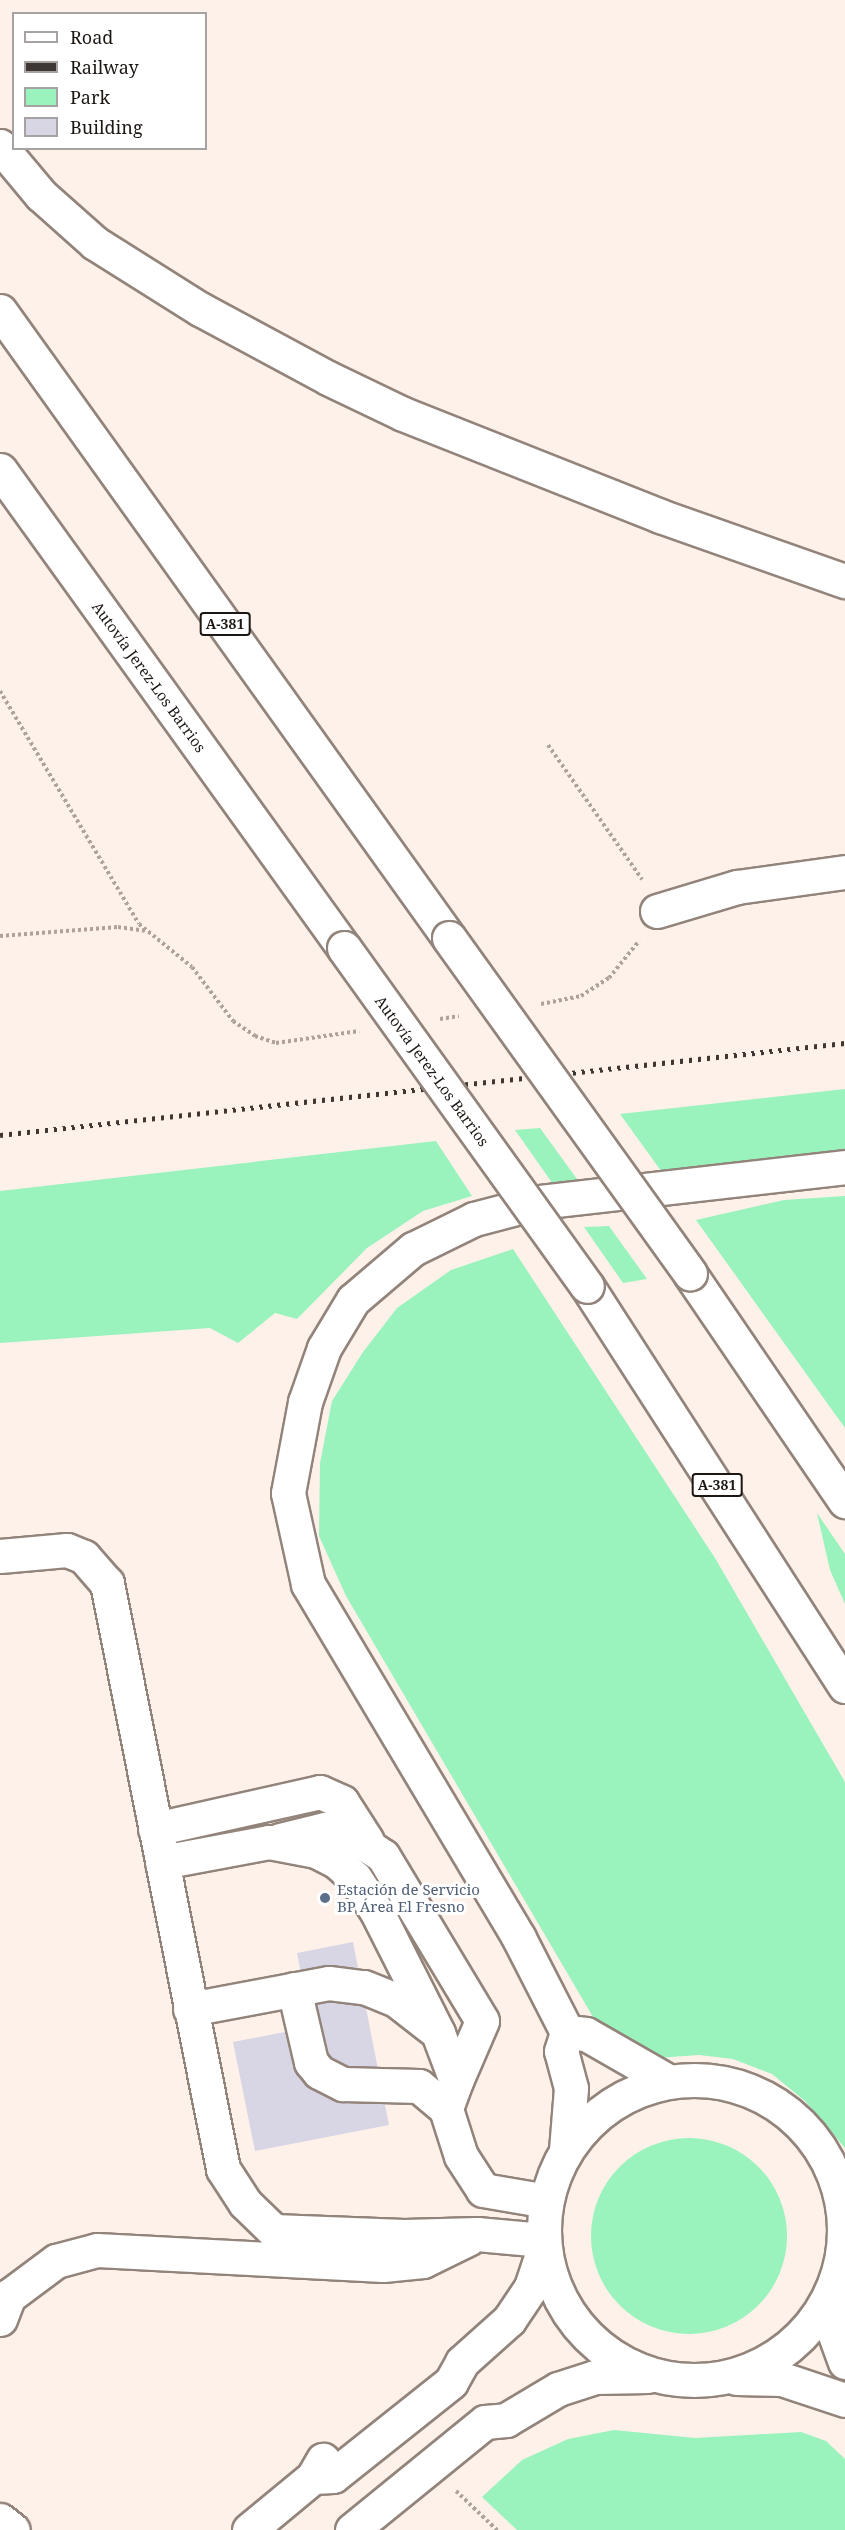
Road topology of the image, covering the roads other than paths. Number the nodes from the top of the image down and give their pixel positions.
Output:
1 (0, 146) edge
2 (0, 311) edge
3 (0, 470) edge
4 (845, 581) edge
5 (845, 872) edge
6 (657, 911) dead end
7 (845, 1167) edge
8 (845, 1501) edge
9 (0, 1556) edge
10 (845, 1686) edge
11 (155, 1829) junction
12 (367, 1841) junction
13 (269, 1842) junction
14 (162, 1862) junction
15 (294, 1989) junction
16 (190, 2009) junction
17 (567, 2032) junction
18 (438, 2033) junction
19 (668, 2081) junction
20 (451, 2095) junction
21 (566, 2150) junction
22 (541, 2194) junction
23 (477, 2234) junction
24 (543, 2244) junction
25 (835, 2282) junction
26 (0, 2319) edge
27 (845, 2362) edge
28 (657, 2376) junction
29 (719, 2378) junction
30 (845, 2400) edge
31 (506, 2420) junction
32 (249, 2530) edge
33 (352, 2530) edge
34 (382, 2530) edge

1 - 4 main road
2 - 8 main road, A-381, bridge
3 - 10 main road, Autovía Jerez-Los Barrios / A-381, bridge
5 - 6 main road
7 - 17 main road
9 - 11 main road
11 - 12 main road
11 - 14 main road
12 - 13 main road
12 - 20 main road
13 - 14 main road
13 - 18 main road
14 - 16 main road
15 - 16 main road
15 - 18 main road
15 - 20 main road
16 - 23 main road
17 - 19 main road
17 - 21 main road
18 - 20 main road
19 - 21 main road
19 - 25 main road
20 - 22 main road
21 - 22 main road
22 - 23 main road
22 - 24 main road
23 - 24 main road
23 - 26 main road
24 - 28 main road
24 - 32 main road
25 - 27 main road
25 - 29 main road
28 - 29 main road
28 - 31 main road
29 - 30 main road
31 - 33 main road
31 - 34 main road

